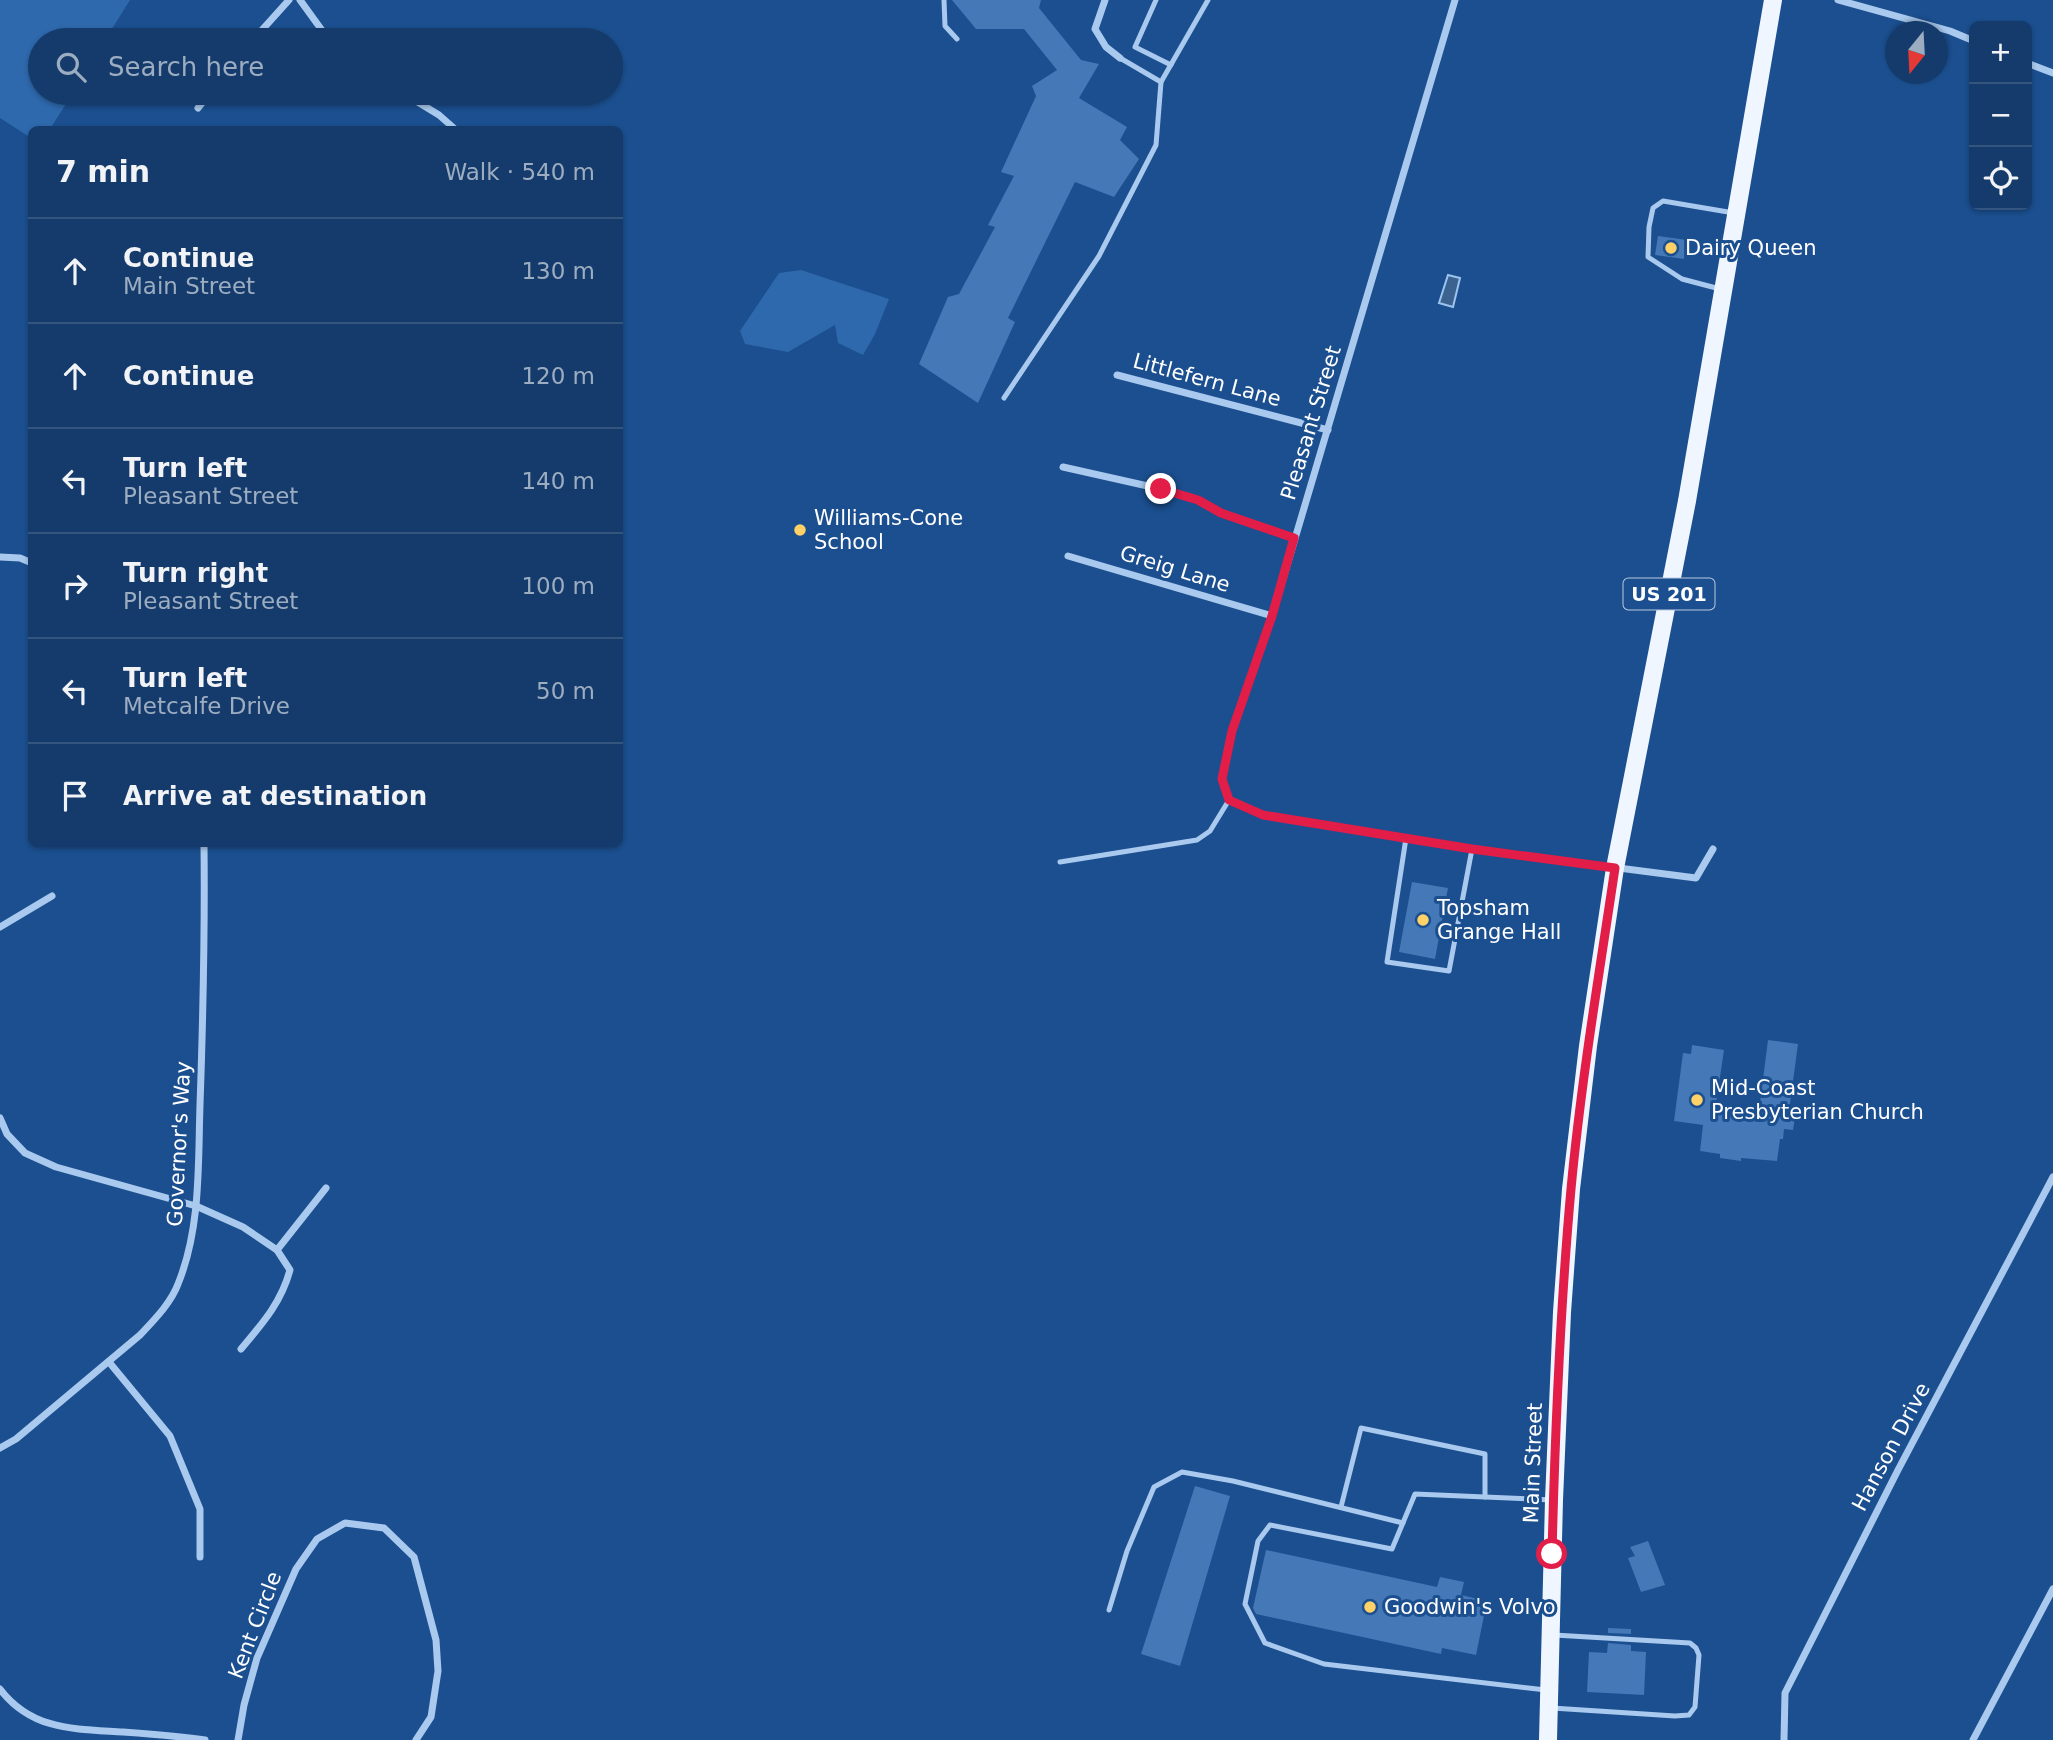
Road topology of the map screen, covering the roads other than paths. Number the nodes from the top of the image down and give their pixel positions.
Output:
1 (289, 0) edge
2 (300, 0) edge
3 (944, 0) edge
4 (1105, 0) edge
5 (1156, 0) edge
6 (1209, 0) edge
7 (1455, 0) edge
8 (1773, 0) edge
9 (1838, 0) edge
10 (264, 28) edge
11 (320, 28) edge
12 (957, 39) dead end
13 (1969, 39) edge
14 (1120, 58) joint
15 (1171, 65) junction
16 (2032, 65) edge
17 (2053, 73) edge
18 (1161, 82) junction
19 (200, 105) edge
20 (422, 105) edge
21 (198, 108) dead end
22 (451, 126) edge
23 (1735, 213) junction
24 (1723, 289) junction
25 (1117, 375) dead end
26 (1004, 398) dead end
27 (1328, 430) junction
28 (1063, 467) dead end
29 (1294, 538) junction
30 (1068, 556) dead end
31 (0, 557) edge
32 (28, 561) edge
33 (1272, 616) junction
34 (1229, 800) junction
35 (1406, 838) junction
36 (204, 847) edge
37 (1472, 849) junction
38 (1713, 849) dead end
39 (1059, 862) dead end
40 (1615, 868) junction
41 (52, 896) dead end
42 (0, 927) edge
43 (0, 1118) edge
44 (2053, 1177) edge
45 (326, 1188) dead end
46 (196, 1206) junction
47 (277, 1250) junction
48 (241, 1349) dead end
49 (109, 1362) junction
50 (0, 1448) edge
51 (1485, 1497) junction
52 (1554, 1500) junction
53 (1341, 1507) junction
54 (1403, 1523) junction
55 (200, 1557) dead end
56 (2053, 1589) edge
57 (1109, 1610) dead end
58 (1551, 1635) junction
59 (0, 1689) edge
60 (1549, 1699) junction
61 (205, 1740) edge
62 (238, 1740) edge
63 (416, 1740) edge
64 (1548, 1740) edge
65 (1784, 1740) edge
66 (1973, 1740) edge

1 - 10 street
2 - 11 street
3 - 12 lane
4 - 14 street
5 - 15 lane
6 - 15 lane
7 - 27 street, Pleasant Street
8 - 23 main road, US 201
9 - 13 street
14 - 18 lane
15 - 18 lane
16 - 17 street
18 - 26 lane
19 - 21 street
20 - 22 street
23 - 24 main road, US 201
23 - 24 lane
24 - 40 main road, US 201
25 - 27 street, Littlefern Lane
27 - 29 street, Pleasant Street
28 - 29 street
29 - 33 street, Pleasant Street
30 - 33 street, Greig Lane
31 - 32 street
33 - 34 street, Pleasant Street
34 - 35 street
34 - 39 lane
35 - 37 street
35 - 37 lane
36 - 46 street, Governor's Way
37 - 40 street
38 - 40 street
40 - 52 main road, Main Street / US 201
41 - 42 street
43 - 46 street
44 - 65 street, Hanson Drive
45 - 47 street
46 - 47 street
46 - 49 street, Governor's Way
47 - 48 street
49 - 50 street, Governor's Way
49 - 55 street
51 - 52 lane
51 - 53 lane
51 - 54 lane
52 - 58 main road, Main Street / US 201
53 - 54 lane
53 - 57 lane
54 - 60 lane
56 - 66 street
58 - 60 main road, Main Street / US 201
58 - 60 lane
59 - 61 street
60 - 64 main road, Main Street / US 201
62 - 63 street, Kent Circle

